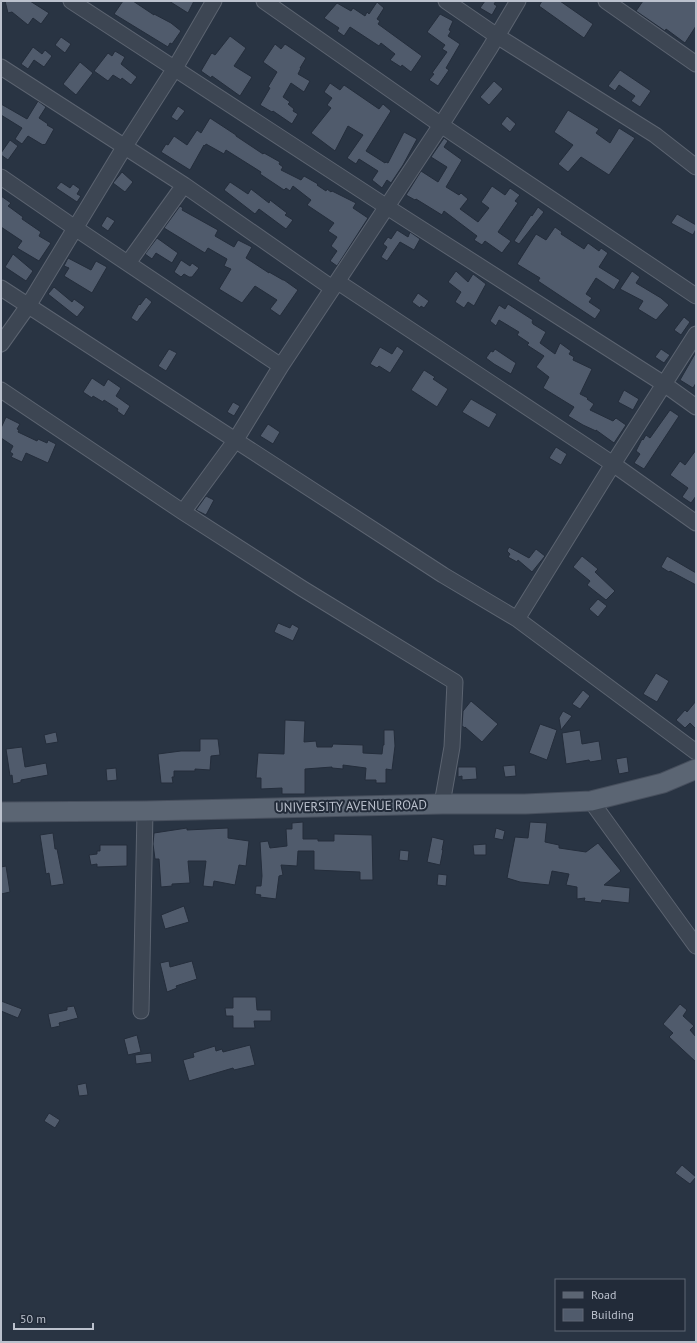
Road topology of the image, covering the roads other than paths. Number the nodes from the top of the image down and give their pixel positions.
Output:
1 (71, 1) edge
2 (214, 1) edge
3 (264, 1) edge
4 (446, 1) edge
5 (518, 1) edge
6 (606, 1) edge
7 (498, 36) junction
8 (696, 64) edge
9 (1, 67) edge
10 (175, 68) junction
11 (441, 125) junction
12 (124, 146) junction
13 (696, 167) edge
14 (1, 177) edge
15 (184, 185) junction
16 (387, 207) junction
17 (75, 228) junction
18 (128, 263) junction
19 (335, 285) junction
20 (1, 288) edge
21 (696, 296) edge
22 (28, 306) junction
23 (696, 334) edge
24 (1, 344) edge
25 (281, 366) junction
26 (664, 384) junction
27 (1, 390) edge
28 (696, 407) edge
29 (235, 441) junction
30 (613, 464) junction
31 (184, 512) junction
32 (696, 523) edge
33 (517, 619) junction
34 (696, 752) edge
35 (696, 769) edge
36 (591, 801) junction
37 (442, 804) junction
38 (145, 811) junction
39 (1, 812) edge
40 (696, 946) edge
41 (141, 1011) dead end

1 - 10 street
2 - 10 street
3 - 11 street
4 - 7 street
5 - 7 street
6 - 8 street
7 - 11 street
7 - 13 street
9 - 12 street
10 - 12 street
10 - 16 street
11 - 16 street
11 - 21 street
12 - 15 street
12 - 17 street
14 - 17 street
15 - 18 street
15 - 19 street
16 - 19 street
16 - 26 street
17 - 18 street
17 - 22 street
18 - 25 street
19 - 25 street
19 - 30 street
20 - 22 street
22 - 24 street
22 - 29 street
23 - 26 street
25 - 29 street
26 - 28 street
26 - 30 street
27 - 31 street
29 - 31 street
29 - 33 street
30 - 32 street
30 - 33 street
31 - 37 street
33 - 34 street
35 - 36 main road, UNIVERSITY AVENUE ROAD
36 - 37 main road, UNIVERSITY AVENUE ROAD
36 - 40 street
37 - 38 main road, UNIVERSITY AVENUE ROAD
38 - 39 main road, UNIVERSITY AVENUE ROAD
38 - 41 street

